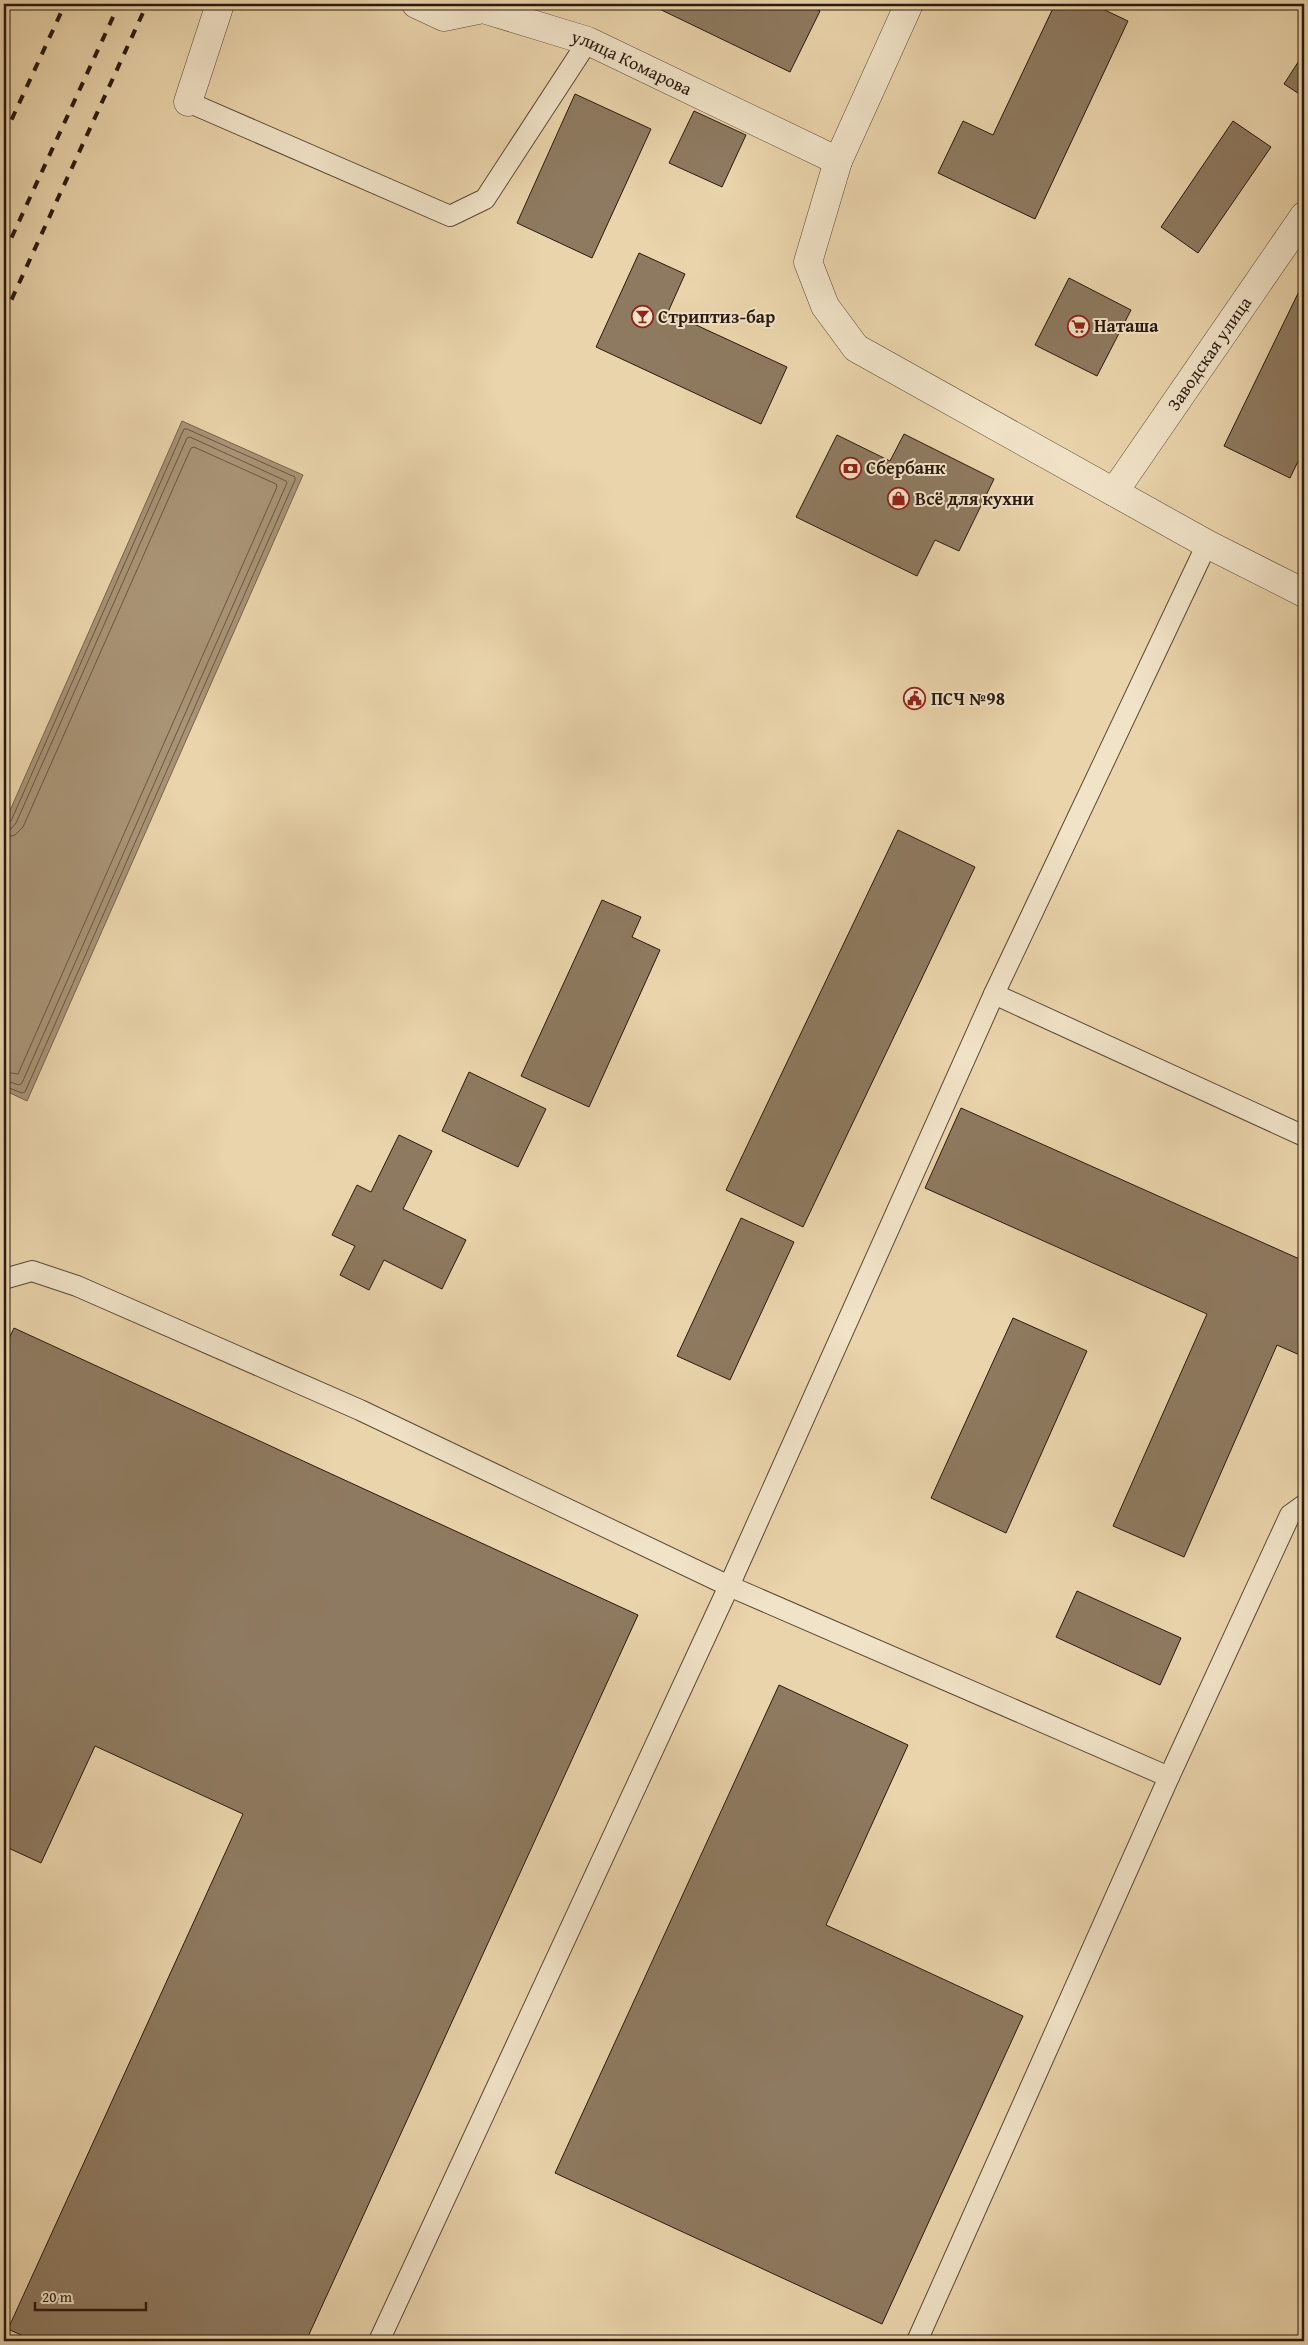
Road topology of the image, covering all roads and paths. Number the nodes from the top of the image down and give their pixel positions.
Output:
1 (220, 4) edge
2 (416, 4) edge
3 (909, 4) edge
4 (588, 41) junction
5 (188, 102) joint
6 (838, 162) junction
7 (1304, 216) edge
8 (1114, 492) junction
9 (1207, 544) junction
10 (1304, 593) edge
11 (994, 994) junction
12 (1304, 1136) edge
13 (4, 1279) edge
14 (1304, 1505) edge
15 (729, 1586) junction
16 (1169, 1777) junction
17 (379, 2341) edge
18 (917, 2341) edge

1 - 5 street
2 - 4 street, улица Комарова
3 - 6 street
4 - 5 lane
4 - 6 street, улица Комарова
6 - 8 street
7 - 8 street, Заводская улица
8 - 9 street
9 - 10 street
9 - 11 lane
11 - 12 lane
11 - 15 lane
13 - 15 lane
14 - 16 lane
15 - 16 lane
15 - 17 lane
16 - 18 lane

